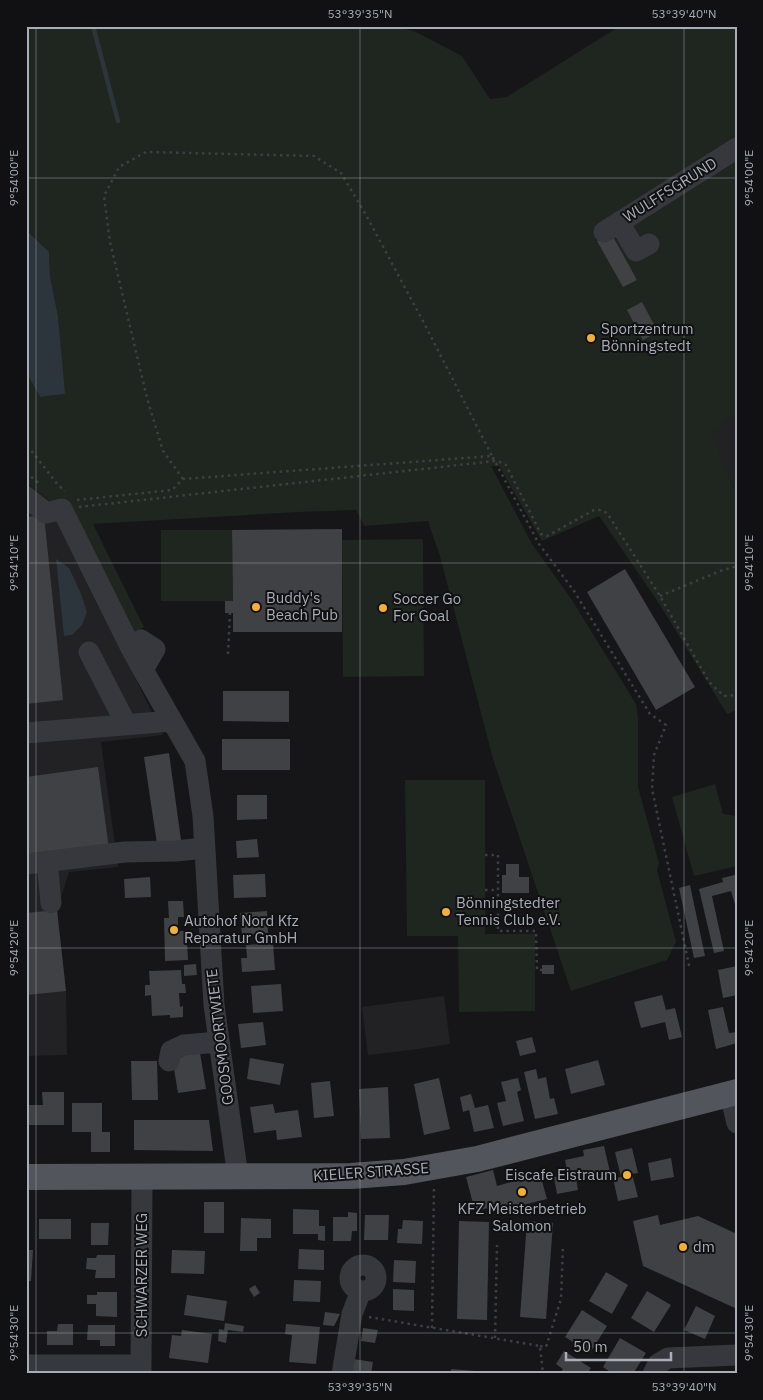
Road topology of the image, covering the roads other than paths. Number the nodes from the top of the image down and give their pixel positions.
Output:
1 (737, 148) edge
2 (648, 244) dead end
3 (33, 490) edge
4 (89, 652) dead end
5 (172, 721) junction
6 (124, 725) junction
7 (26, 733) edge
8 (204, 848) junction
9 (37, 863) edge
10 (51, 903) dead end
11 (219, 1042) junction
12 (169, 1062) dead end
13 (734, 1093) edge
14 (737, 1123) edge
15 (26, 1177) edge
16 (142, 1177) junction
17 (238, 1177) junction
18 (361, 1291) dead end
19 (737, 1355) edge
20 (26, 1365) edge
21 (61, 1370) edge
22 (141, 1370) edge
23 (342, 1374) edge
24 (653, 1374) edge

1 - 2 street, WULFFSGRUND
3 - 5 street, GOOSMOORTWIETE
4 - 6 street
5 - 6 street
5 - 8 street, GOOSMOORTWIETE
6 - 7 street
8 - 9 street
8 - 11 street, GOOSMOORTWIETE
9 - 10 street
11 - 12 street
11 - 17 street, GOOSMOORTWIETE
13 - 14 street
13 - 17 main road, KIELER STRASSE
15 - 16 main road, KIELER STRASSE
16 - 17 main road, KIELER STRASSE
16 - 22 street, SCHWARZER WEG
18 - 23 street
19 - 24 street
20 - 21 street
21 - 22 street

